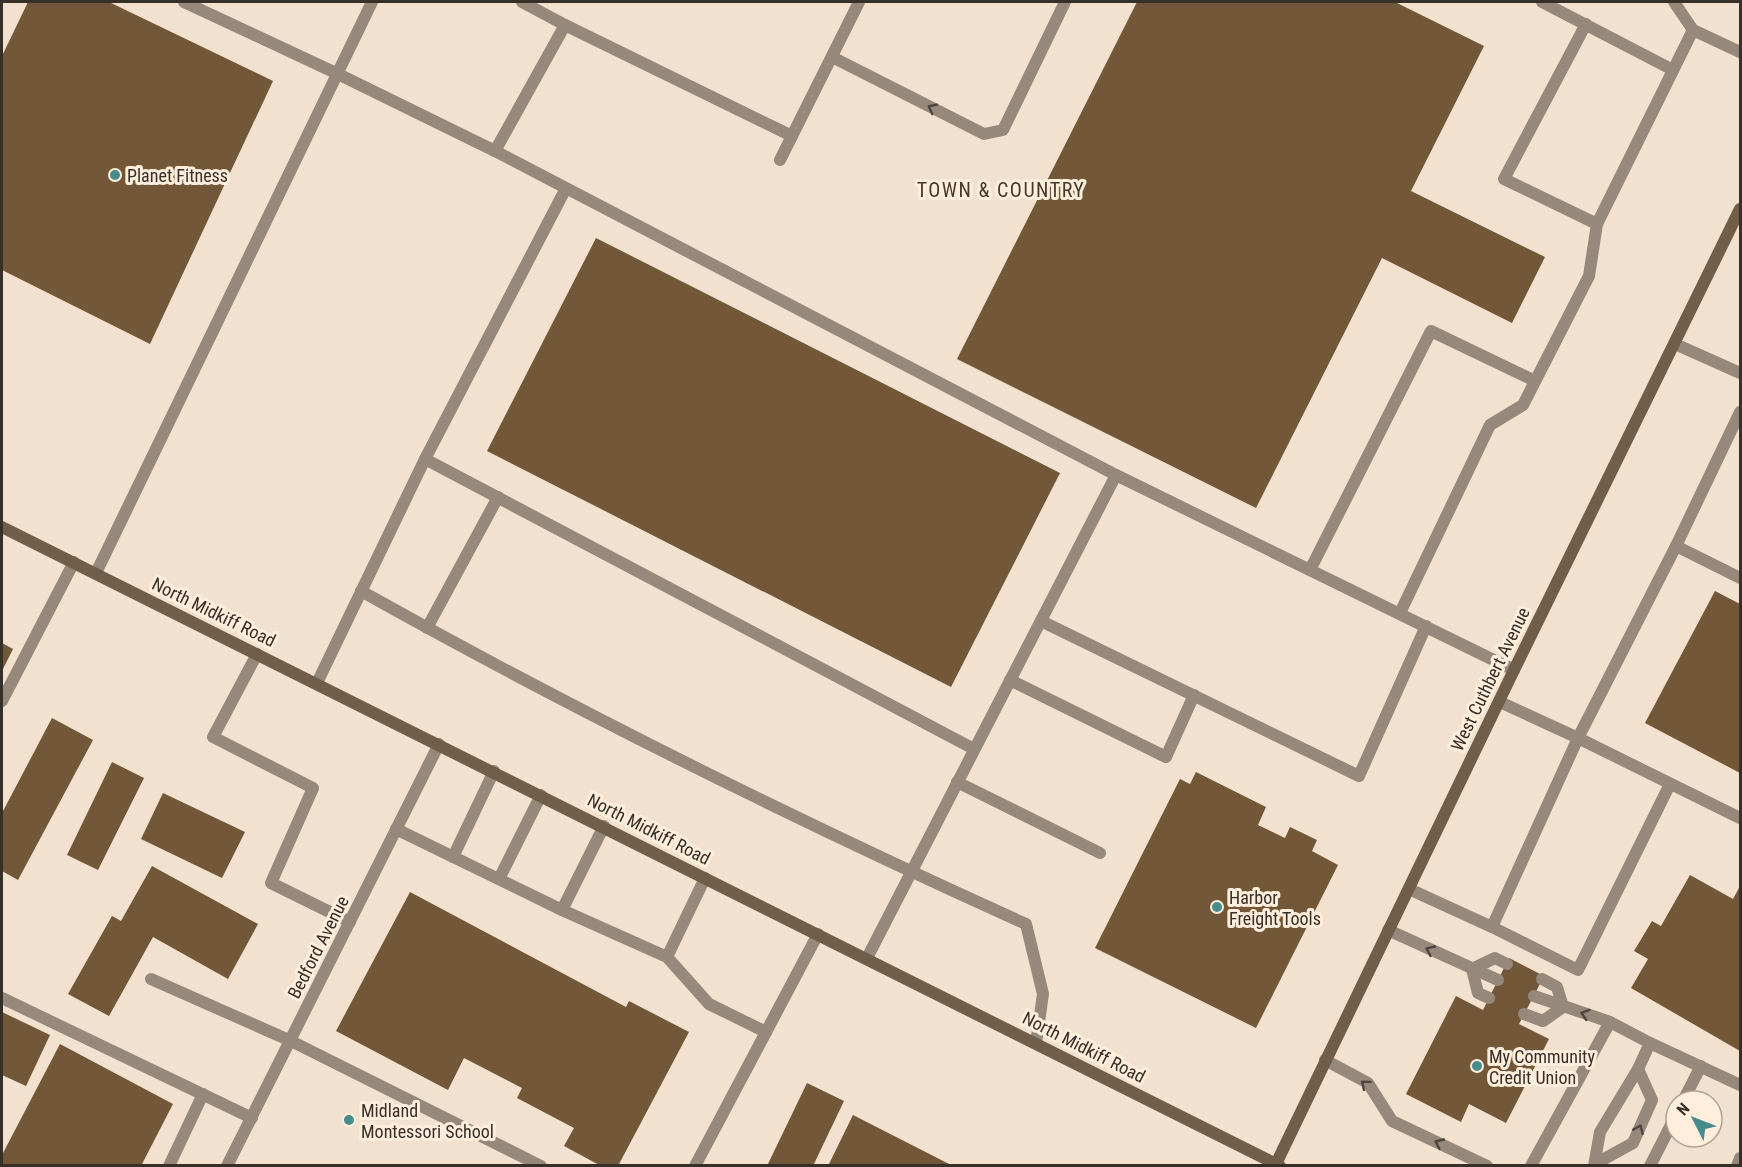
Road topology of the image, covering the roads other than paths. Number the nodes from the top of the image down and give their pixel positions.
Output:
1 (184, 2) edge
2 (372, 2) edge
3 (859, 2) edge
4 (1065, 2) edge
5 (1542, 2) edge
6 (1674, 2) edge
7 (529, 3) edge
8 (1586, 24) junction
9 (565, 25) junction
10 (1693, 30) junction
11 (1740, 52) edge
12 (832, 57) junction
13 (1673, 70) junction
14 (338, 74) junction
15 (792, 136) junction
16 (495, 152) junction
17 (780, 160) dead end
18 (565, 190) junction
19 (1740, 209) edge
20 (1597, 224) junction
21 (1675, 344) junction
22 (1740, 373) edge
23 (1535, 381) junction
24 (1740, 412) edge
25 (425, 459) junction
26 (1116, 475) junction
27 (498, 497) junction
28 (2, 527) edge
29 (1676, 546) junction
30 (74, 562) junction
31 (1310, 570) junction
32 (96, 573) junction
33 (1740, 578) edge
34 (361, 591) junction
35 (1400, 613) junction
36 (1041, 621) junction
37 (1426, 626) junction
38 (427, 628) junction
39 (257, 654) junction
40 (1514, 670) junction
41 (1010, 680) junction
42 (317, 683) junction
43 (1194, 696) junction
44 (2, 701) edge
45 (1500, 702) junction
46 (1578, 738) junction
47 (439, 744) junction
48 (974, 749) junction
49 (494, 771) junction
50 (957, 782) junction
51 (1670, 784) junction
52 (541, 795) junction
53 (1740, 818) edge
54 (604, 826) junction
55 (396, 829) junction
56 (1100, 853) dead end
57 (453, 857) junction
58 (911, 872) junction
59 (705, 878) junction
60 (499, 879) junction
61 (1409, 890) junction
62 (562, 910) junction
63 (350, 922) junction
64 (1492, 927) junction
65 (1388, 930) junction
66 (818, 934) junction
67 (667, 957) junction
68 (867, 958) junction
69 (1507, 964) dead end
70 (1472, 969) junction
71 (151, 979) dead end
72 (1542, 979) dead end
73 (1498, 980) dead end
74 (1534, 996) dead end
75 (2, 998) edge
76 (1489, 998) dead end
77 (1563, 1007) junction
78 (1524, 1014) dead end
79 (1610, 1022) junction
80 (766, 1032) junction
81 (291, 1041) junction
82 (1036, 1043) junction
83 (1650, 1043) junction
84 (1325, 1060) junction
85 (1701, 1066) junction
86 (1638, 1069) junction
87 (1740, 1085) edge
88 (1689, 1089) edge
89 (203, 1094) junction
90 (252, 1118) junction
91 (1664, 1139) edge
92 (1740, 1158) edge
93 (1277, 1165) edge
94 (1594, 1165) edge
95 (169, 1166) edge
96 (227, 1166) edge
97 (541, 1166) edge
98 (695, 1166) edge
99 (1487, 1166) edge
100 (1531, 1166) edge
101 (1650, 1166) edge
102 (1737, 1166) edge

1 - 14 street
2 - 14 street
3 - 12 street
4 -> 12 street
5 - 8 street
6 - 10 street
7 - 9 street
8 - 13 street
8 - 20 street
9 - 15 street
9 - 16 street
10 - 11 street
10 - 13 street
12 - 15 street
13 - 20 street
14 - 16 street
14 - 32 street
15 - 17 street
16 - 18 street
18 - 25 street
18 - 26 street
19 - 21 main road, West Cuthbert Avenue
20 - 23 street
21 - 22 street
21 - 40 main road, West Cuthbert Avenue
23 - 31 street
23 - 35 street
24 - 29 street
25 - 27 street
25 - 34 street
26 - 31 street
26 - 36 street
27 - 38 street
27 - 48 street
28 - 30 main road, North Midkiff Road
29 - 33 street
29 - 46 street
30 - 32 main road, North Midkiff Road
30 - 44 street
31 - 35 street
32 - 39 main road, North Midkiff Road
34 - 38 street
34 - 42 street
35 - 37 street
36 - 41 street
36 - 43 street
37 - 40 street
37 - 43 street
38 - 58 street
39 - 42 main road, North Midkiff Road
39 - 63 street
40 - 45 main road, West Cuthbert Avenue
41 - 43 street
41 - 48 street
42 - 47 main road, North Midkiff Road
45 - 46 street
45 - 61 main road, West Cuthbert Avenue
46 - 51 street
46 - 64 street
47 - 49 main road, North Midkiff Road
47 - 55 street, Bedford Avenue
48 - 50 street
49 - 52 main road, North Midkiff Road
49 - 57 street
50 - 56 street
50 - 58 street
51 - 53 street
51 - 64 street
52 - 54 main road, North Midkiff Road
52 - 60 street
54 - 59 main road, North Midkiff Road
54 - 62 street
55 - 57 street
55 - 63 street, Bedford Avenue
57 - 60 street
58 - 68 street
58 - 82 street
59 - 66 main road, North Midkiff Road
59 - 67 street
60 - 62 street
61 - 64 street
61 - 65 main road, West Cuthbert Avenue
62 - 67 street
63 - 81 street, Bedford Avenue
70 -> 65 street
65 - 84 main road, West Cuthbert Avenue
66 - 68 main road, North Midkiff Road
66 - 80 street
67 - 80 street
68 - 82 main road, North Midkiff Road
69 - 70 street
70 - 73 street
70 - 76 street
71 - 81 street
72 - 77 street
74 - 77 street
75 - 89 street
77 - 78 street
79 -> 77 street
79 - 83 street
79 - 100 street
80 - 98 street
81 - 90 street, Bedford Avenue
81 - 97 street
82 - 93 main road, North Midkiff Road
83 - 85 street
83 - 86 street
84 - 93 main road, West Cuthbert Avenue
99 -> 84 street
85 - 87 street
85 - 88 street
86 - 94 street
94 -> 86 street
89 - 90 street
89 - 95 street
90 - 96 street, Bedford Avenue
91 - 101 street
92 - 102 street

